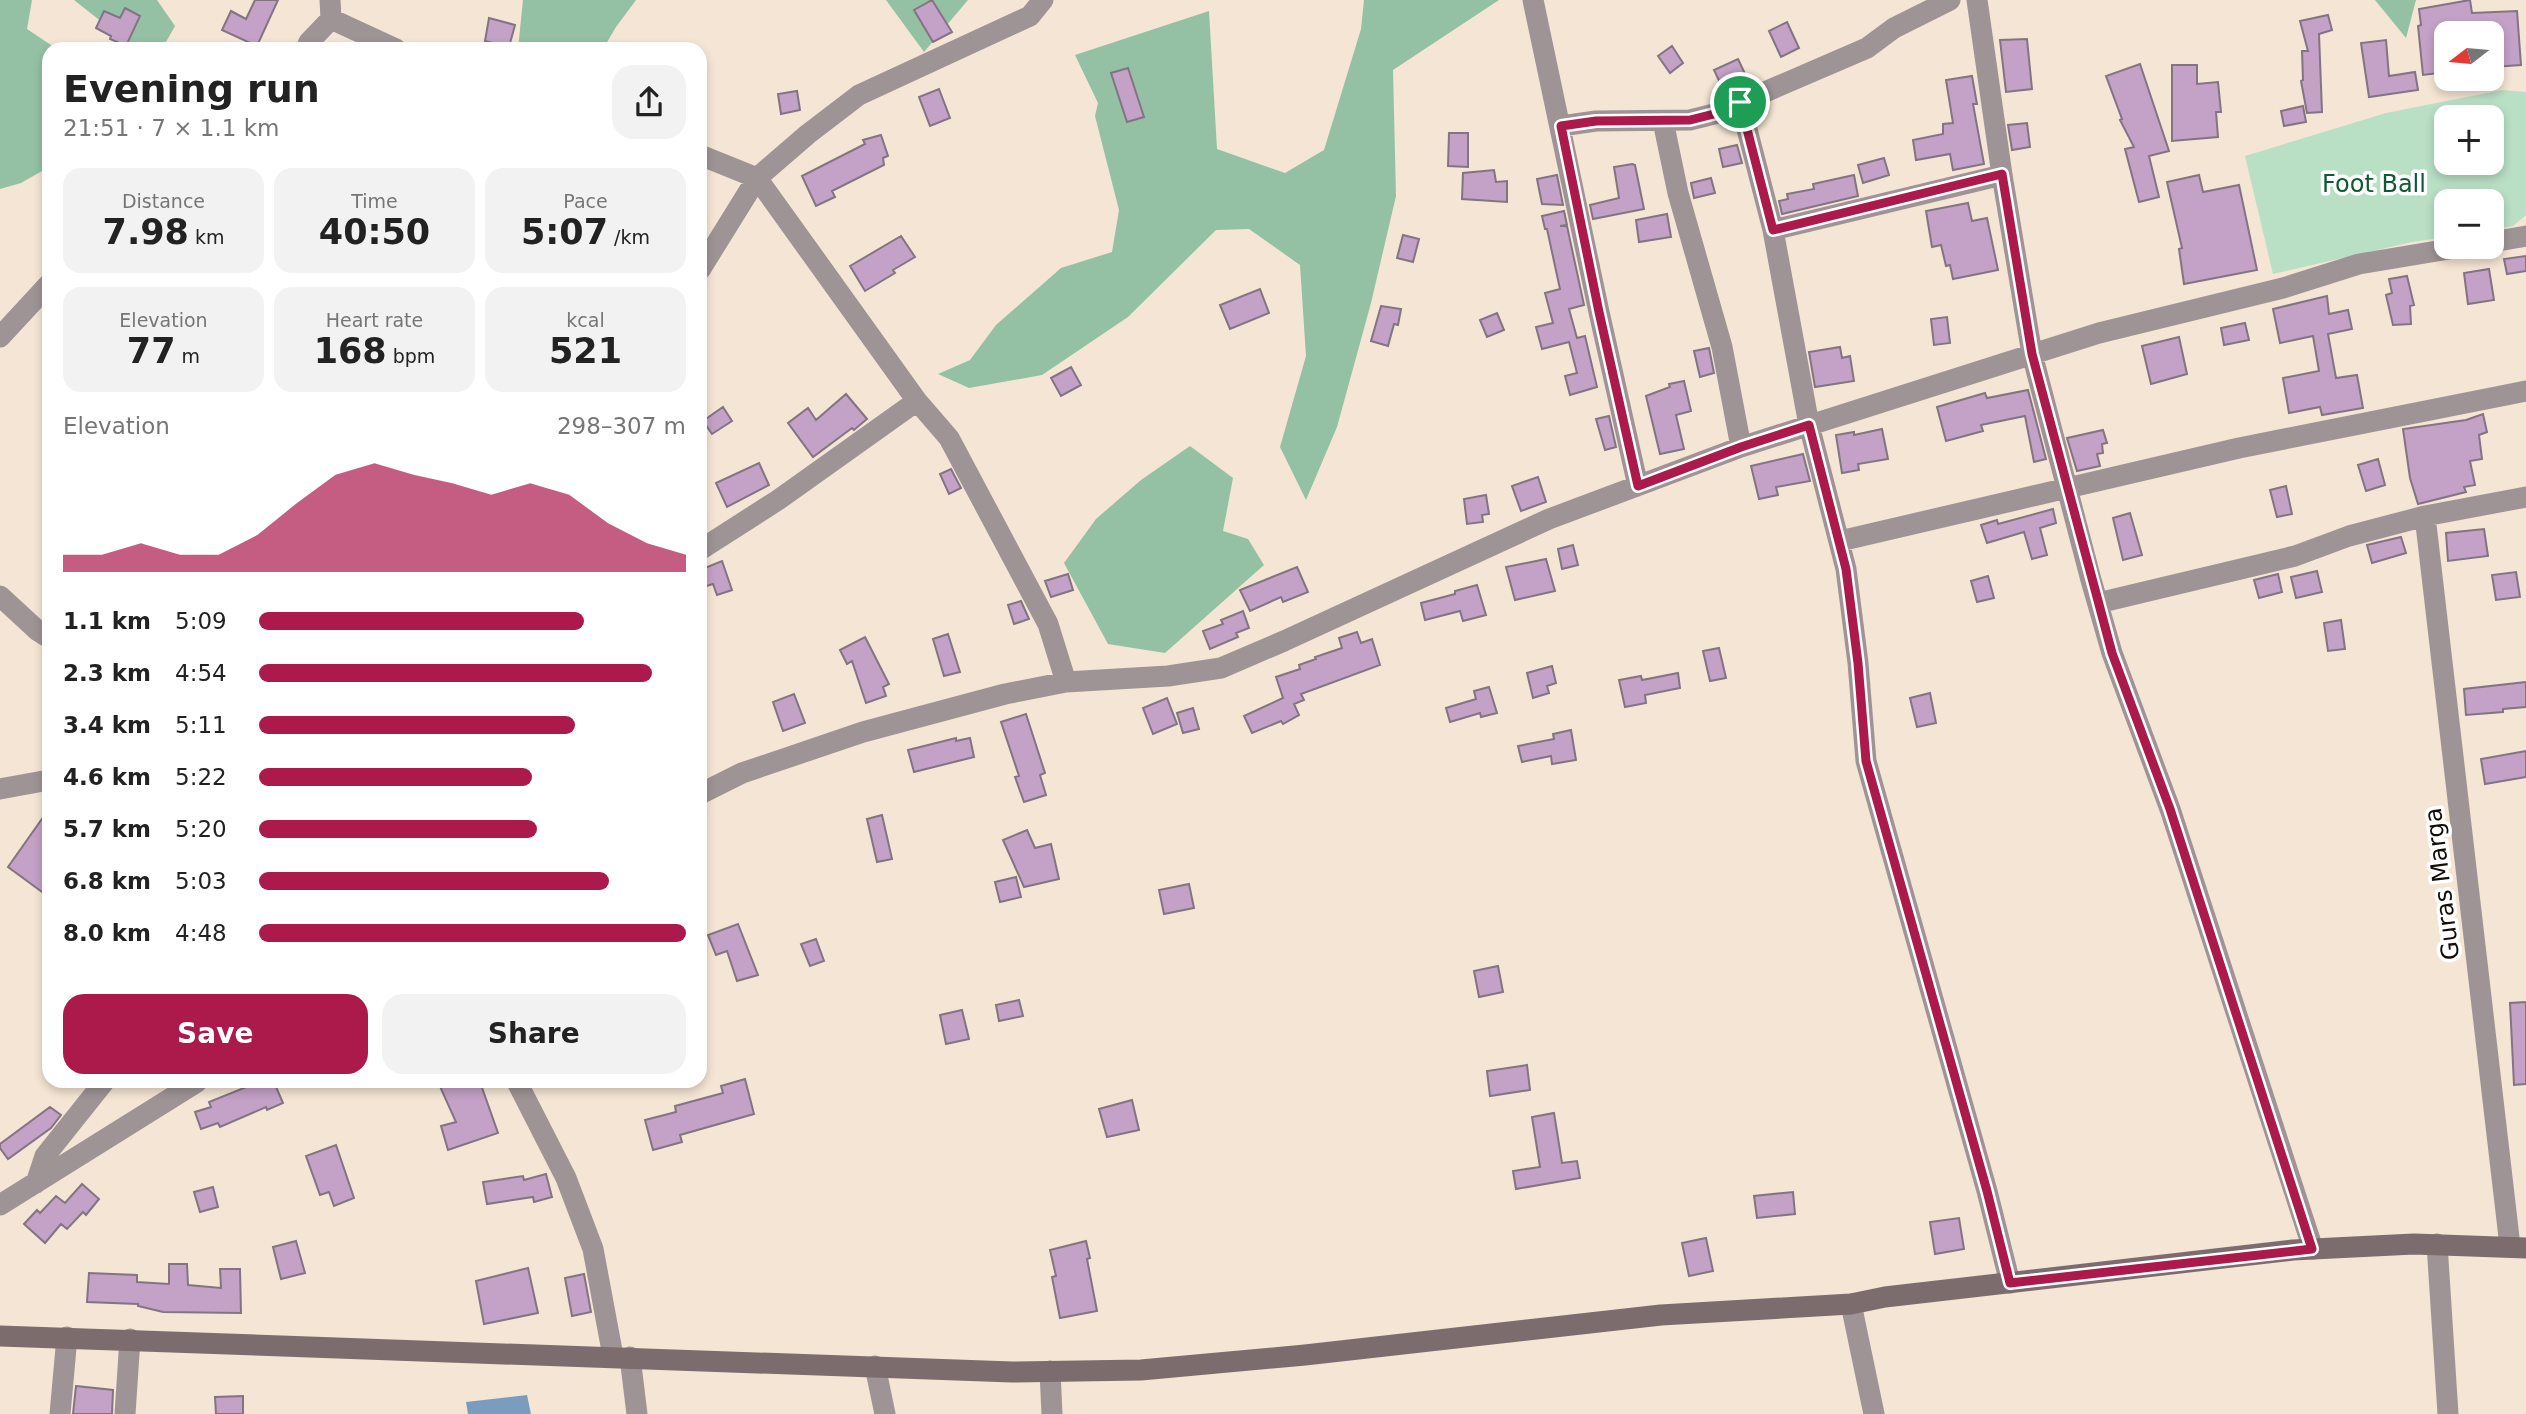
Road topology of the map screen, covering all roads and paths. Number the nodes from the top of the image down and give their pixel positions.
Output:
1 (1043, 0) edge
2 (1533, 0) edge
3 (1950, 0) edge
4 (1977, 0) edge
5 (331, 10) edge
6 (309, 42) edge
7 (378, 42) edge
8 (1740, 102) junction
9 (1664, 121) junction
10 (1561, 126) junction
11 (707, 158) edge
12 (2002, 174) junction
13 (757, 178) junction
14 (1773, 230) junction
15 (2526, 236) edge
16 (2504, 240) edge
17 (2434, 252) edge
18 (707, 259) edge
19 (42, 292) edge
20 (0, 337) edge
21 (2032, 354) junction
22 (2526, 391) edge
23 (917, 401) junction
24 (1809, 425) junction
25 (1741, 447) junction
26 (1638, 486) junction
27 (2067, 488) junction
28 (2525, 504) edge
29 (2426, 516) junction
30 (1840, 541) junction
31 (707, 546) edge
32 (0, 596) edge
33 (2098, 603) junction
34 (42, 634) edge
35 (1066, 682) junction
36 (42, 781) edge
37 (0, 789) edge
38 (707, 790) edge
39 (99, 1088) edge
40 (187, 1088) edge
41 (520, 1088) edge
42 (36, 1183) junction
43 (0, 1205) edge
44 (2437, 1244) junction
45 (2518, 1247) edge
46 (2312, 1249) junction
47 (2010, 1283) junction
48 (1852, 1304) junction
49 (0, 1336) edge
50 (67, 1337) junction
51 (130, 1339) junction
52 (622, 1357) junction
53 (875, 1366) junction
54 (1051, 1371) junction
55 (60, 1414) edge
56 (125, 1414) edge
57 (637, 1414) edge
58 (885, 1414) edge
59 (1052, 1414) edge
60 (1874, 1414) edge
61 (2448, 1414) edge

1 - 13 street
2 - 10 street
3 - 8 street
4 - 12 street
5 - 6 street
5 - 7 street
8 - 9 street
8 - 14 street
9 - 10 street
9 - 25 street
10 - 26 street
11 - 13 street
12 - 14 street
12 - 21 street
13 - 18 street
13 - 23 street
14 - 24 street
15 - 16 street
17 - 21 street
19 - 20 street
21 - 24 street
21 - 27 street
22 - 27 street
23 - 31 street
23 - 35 street
24 - 25 street
24 - 30 street
25 - 26 street
26 - 35 street
27 - 30 street
27 - 33 street
28 - 29 street
29 - 33 street
29 - 45 street, Guras Marga
30 - 47 street
32 - 34 street
33 - 46 street
35 - 38 street
36 - 37 street
39 - 42 street
40 - 42 street
41 - 52 street
42 - 43 street
44 - 45 main road
44 - 46 main road
44 - 61 street
46 - 47 main road
47 - 48 main road
48 - 54 main road
48 - 60 street
49 - 50 main road
50 - 51 main road
50 - 55 street
51 - 52 main road
51 - 56 street
52 - 53 main road
52 - 57 street
53 - 54 main road
53 - 58 street
54 - 59 street

